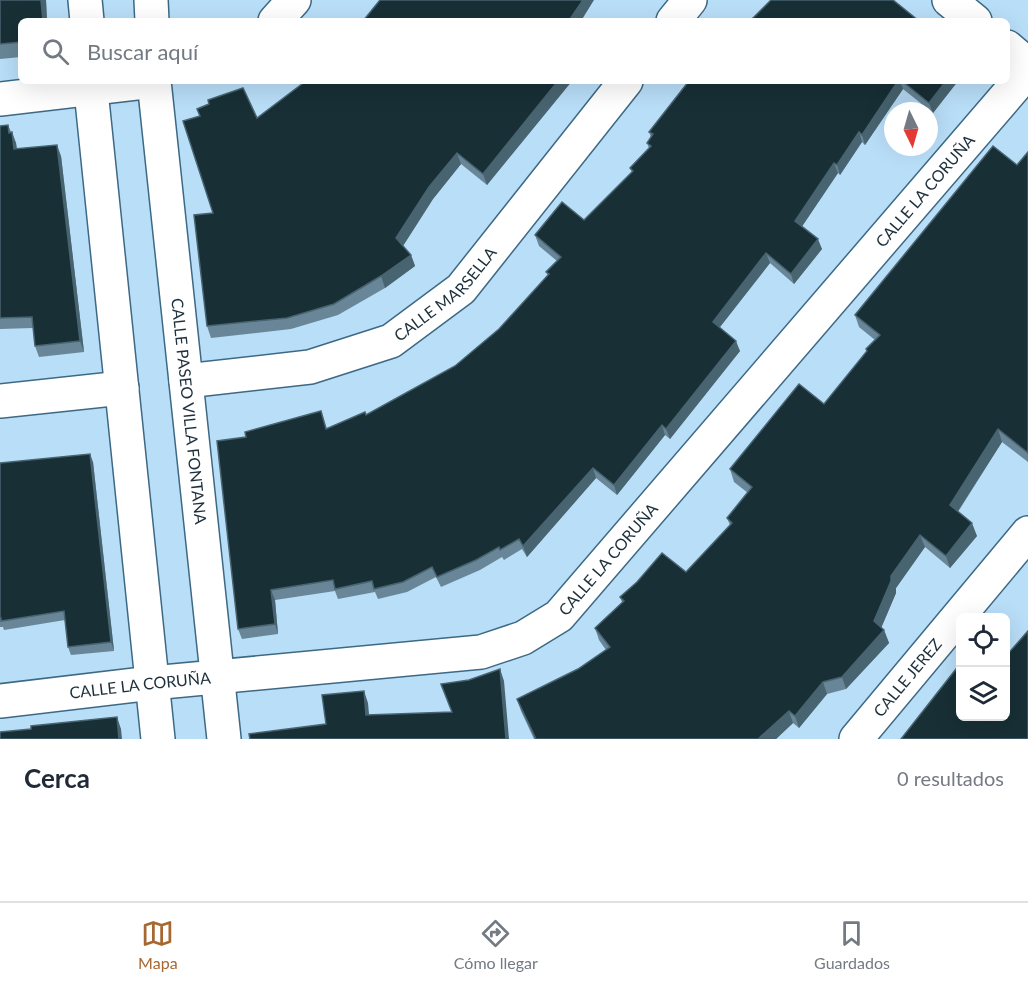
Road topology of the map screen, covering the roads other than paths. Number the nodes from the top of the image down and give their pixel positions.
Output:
1 (85, 0) edge
2 (151, 0) edge
3 (294, 0) edge
4 (690, 0) edge
5 (949, 0) edge
6 (87, 18) edge
7 (152, 18) edge
8 (278, 18) edge
9 (675, 18) edge
10 (971, 18) edge
11 (1010, 49) edge
12 (1028, 64) edge
13 (1028, 72) edge
14 (91, 84) edge
15 (154, 84) edge
16 (624, 84) edge
17 (0, 99) edge
18 (186, 381) junction
19 (122, 388) junction
20 (0, 401) edge
21 (1028, 533) edge
22 (218, 677) junction
23 (152, 683) junction
24 (0, 701) edge
25 (158, 739) edge
26 (224, 739) edge
27 (856, 739) edge

1 - 6 street
2 - 7 street
3 - 8 street
4 - 9 street
5 - 10 street
11 - 12 street
13 - 22 street, CALLE LA CORUÑA
14 - 17 street
14 - 19 street
15 - 18 street, CALLE PASEO VILLA FONTANA
16 - 18 street, CALLE MARSELLA
18 - 22 street, CALLE PASEO VILLA FONTANA
19 - 20 street
19 - 23 street
21 - 27 street, CALLE JEREZ
22 - 23 street, CALLE LA CORUÑA
22 - 26 street, CALLE PASEO VILLA FONTANA
23 - 24 street, CALLE LA CORUÑA
23 - 25 street

